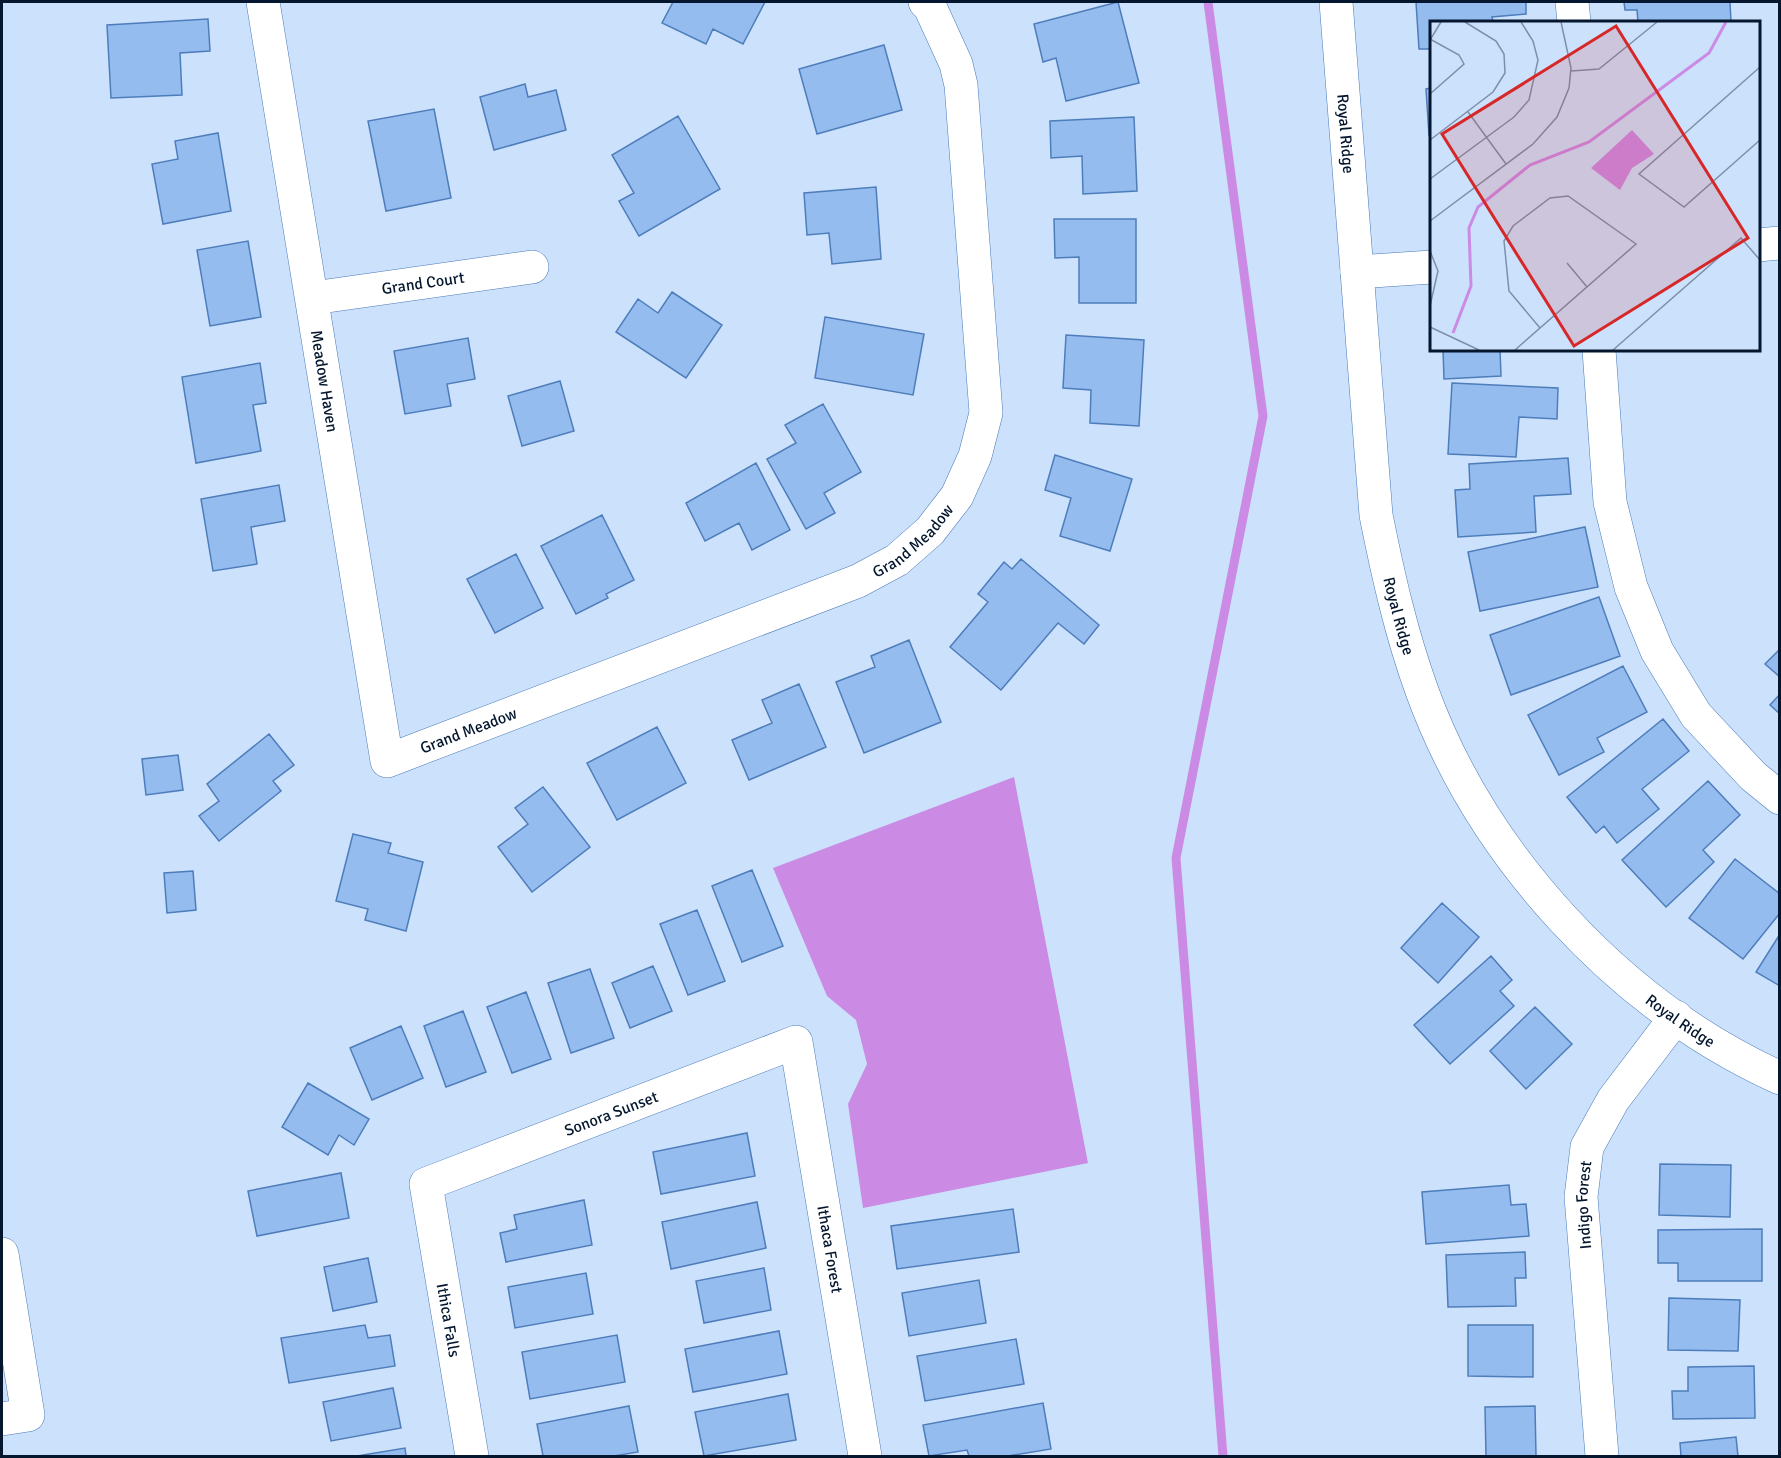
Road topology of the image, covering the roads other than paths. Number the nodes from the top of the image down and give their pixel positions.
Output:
1 (263, 2) edge
2 (925, 2) edge
3 (1336, 2) edge
4 (1572, 2) edge
5 (1574, 21) edge
6 (1779, 243) edge
7 (1760, 245) edge
8 (532, 267) dead end
9 (1430, 267) edge
10 (1357, 272) junction
11 (313, 298) junction
12 (1599, 351) edge
13 (387, 761) joint
14 (1779, 798) edge
15 (1676, 1017) junction
16 (796, 1042) joint
17 (1779, 1078) edge
18 (426, 1184) joint
19 (2, 1254) edge
20 (2, 1419) edge
21 (472, 1456) edge
22 (865, 1456) edge
23 (1602, 1456) edge

1 - 11 street, Meadow Haven
2 - 13 street, Grand Meadow
3 - 10 street, Royal Ridge
4 - 5 street
6 - 7 street
8 - 11 street, Grand Court
9 - 10 street
10 - 15 street, Royal Ridge
11 - 13 street, Meadow Haven
12 - 14 street
15 - 17 street, Royal Ridge
15 - 23 street, Indigo Forest
16 - 18 street, Sonora Sunset
16 - 22 street, Ithaca Forest
18 - 21 street, Ithica Falls
19 - 20 street

